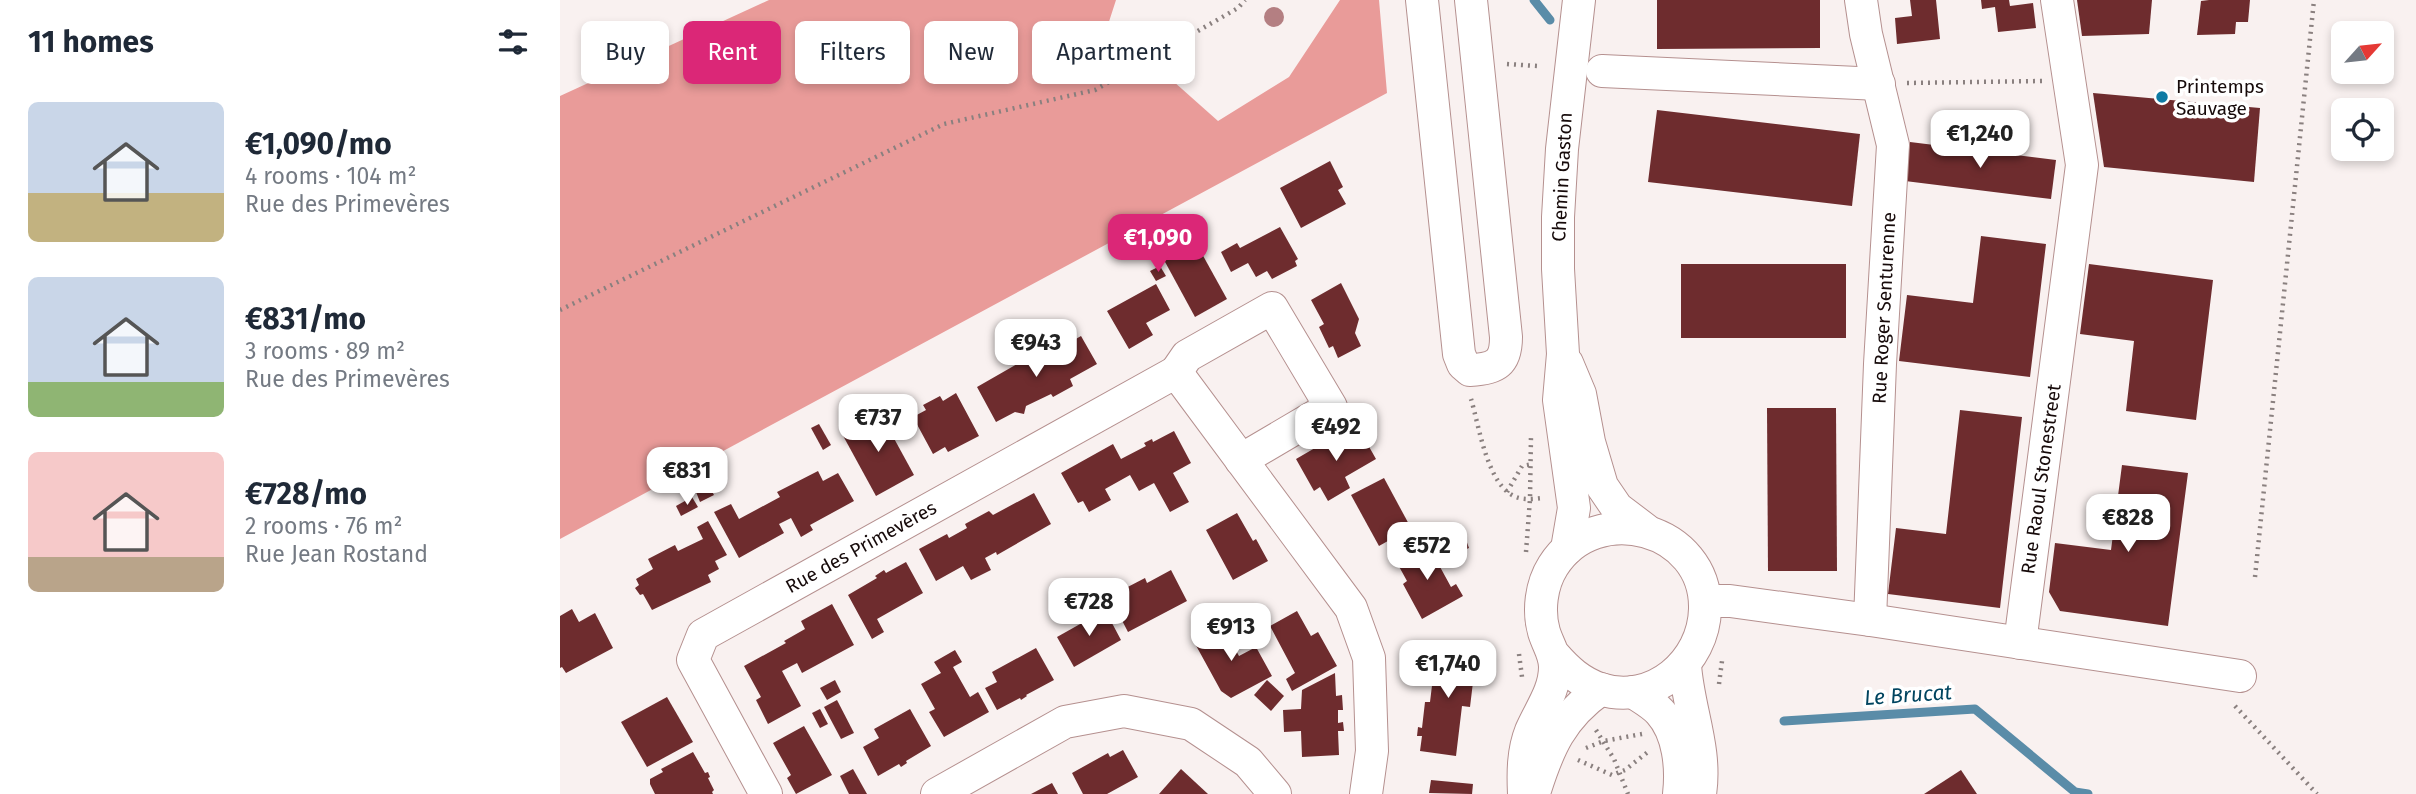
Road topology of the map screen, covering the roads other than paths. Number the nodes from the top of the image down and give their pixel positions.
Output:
1 (1422, 0) edge
2 (1471, 0) edge
3 (1579, 0) edge
4 (1861, 0) edge
5 (2057, 0) edge
6 (1602, 71) dead end
7 (1879, 83) junction
8 (1563, 355) junction
9 (1176, 372) junction
10 (1241, 460) junction
11 (1646, 530) junction
12 (1567, 549) junction
13 (1706, 601) junction
14 (1870, 620) junction
15 (2020, 643) junction
16 (1554, 654) junction
17 (1685, 665) junction
18 (2235, 688) road end
19 (1601, 689) junction
20 (1633, 692) junction
21 (766, 794) edge
22 (937, 794) edge
23 (1276, 794) edge
24 (1366, 794) edge
25 (1524, 794) edge
26 (1533, 794) edge
27 (1679, 794) edge
28 (1700, 794) edge

1 - 2 street
3 - 8 street, Chemin Gaston
4 - 7 street, Rue Roger Senturenne
5 - 15 street, Rue Raoul Stonestreet
6 - 7 street
7 - 14 street, Rue Roger Senturenne
8 - 11 street, Chemin Gaston
8 - 12 street, Chemin Gaston
9 - 10 street
9 - 10 street, Rue des Primevères
9 - 21 street, Rue des Primevères
10 - 24 street
11 - 12 street, Chemin Gaston
11 - 13 street, Chemin Gaston
12 - 16 street, Chemin Gaston
13 - 14 street
13 - 17 street, Chemin Gaston
14 - 15 street
15 - 18 street
16 - 19 street, Chemin Gaston
16 - 25 street
17 - 20 street, Chemin Gaston
17 - 28 street
19 - 20 street, Chemin Gaston
19 - 26 street
20 - 27 street
22 - 23 street

